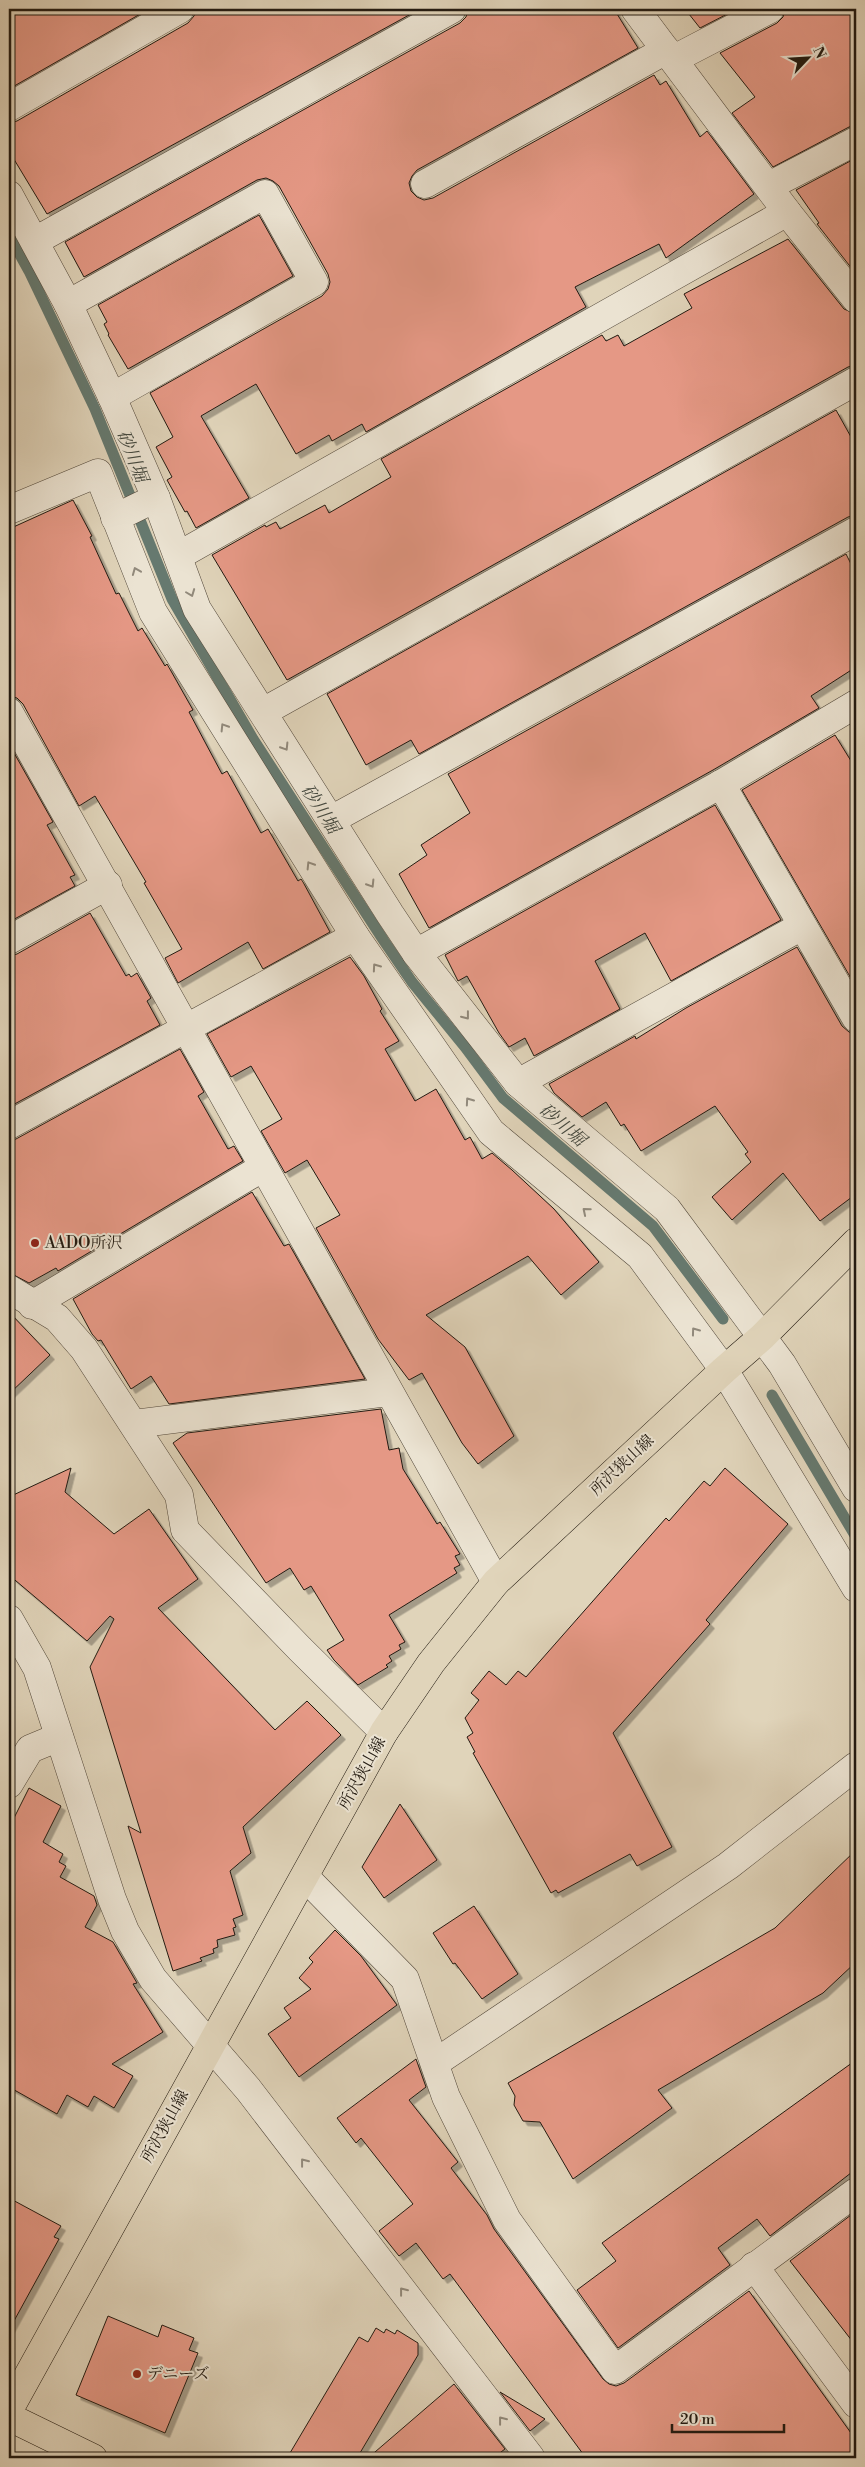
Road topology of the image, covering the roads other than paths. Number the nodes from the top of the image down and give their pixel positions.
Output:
1 (180, 9) edge
2 (452, 9) edge
3 (635, 9) edge
4 (770, 9) edge
5 (670, 55) junction
6 (9, 107) edge
7 (856, 141) edge
8 (425, 184) dead end
9 (769, 186) junction
10 (9, 195) edge
11 (787, 212) junction
12 (35, 242) junction
13 (856, 299) edge
14 (68, 304) junction
15 (856, 381) edge
16 (112, 397) junction
17 (156, 498) junction
18 (9, 510) edge
19 (115, 518) junction
20 (856, 531) edge
21 (178, 556) junction
22 (9, 712) edge
23 (263, 712) junction
24 (853, 713) edge
25 (721, 784) junction
26 (331, 820) junction
27 (108, 886) junction
28 (802, 926) junction
29 (355, 936) junction
30 (9, 940) edge
31 (416, 953) junction
32 (856, 1018) edge
33 (186, 1027) junction
34 (518, 1083) junction
35 (9, 1125) edge
36 (262, 1168) junction
37 (856, 1242) edge
38 (9, 1289) edge
39 (32, 1305) junction
40 (762, 1337) junction
41 (724, 1370) junction
42 (388, 1392) junction
43 (134, 1424) junction
44 (856, 1488) edge
45 (496, 1582) junction
46 (856, 1588) edge
47 (9, 1619) edge
48 (384, 1732) junction
49 (59, 1737) junction
50 (856, 1766) edge
51 (9, 1784) edge
52 (305, 1877) junction
53 (210, 2044) junction
54 (435, 2063) junction
55 (856, 2192) edge
56 (754, 2266) junction
57 (856, 2404) edge
58 (9, 2410) edge
59 (9, 2418) edge
60 (93, 2458) edge
61 (531, 2458) edge

1 - 6 street
2 - 12 street
3 - 5 street
4 - 5 street
5 - 8 street
5 - 9 street
7 - 9 street
9 - 11 street
10 - 12 street
11 - 13 street
11 - 21 street
12 - 14 street
14 - 16 street
14 - 16 street
15 - 23 street
16 - 17 street
17 - 19 street
17 - 21 street
18 - 19 street
29 -> 19 street
20 - 26 street
21 -> 23 street
22 - 27 street
23 -> 26 street
24 - 25 street
25 - 28 street
25 - 31 street
26 -> 31 street
27 - 30 street
27 - 33 street
28 - 32 street
28 - 34 street
29 - 33 street
41 -> 29 street
31 -> 34 street
33 - 35 street
33 - 36 street
34 - 40 street
36 - 39 street
36 - 42 street
37 - 40 main road, 所沢狭山線
38 - 39 street
39 - 43 street
40 - 41 main road, 所沢狭山線
40 - 44 street
41 - 45 main road, 所沢狭山線
41 - 46 street
42 - 43 street
42 - 45 street
43 - 48 street
45 - 48 main road, 所沢狭山線
47 - 49 street
48 - 52 main road, 所沢狭山線
49 - 51 street
49 - 53 street
50 - 54 street
52 - 53 main road, 所沢狭山線
52 - 54 street
53 - 58 main road, 所沢狭山線
61 -> 53 street
54 - 56 street
55 - 56 street
56 - 57 street
59 - 60 main road

